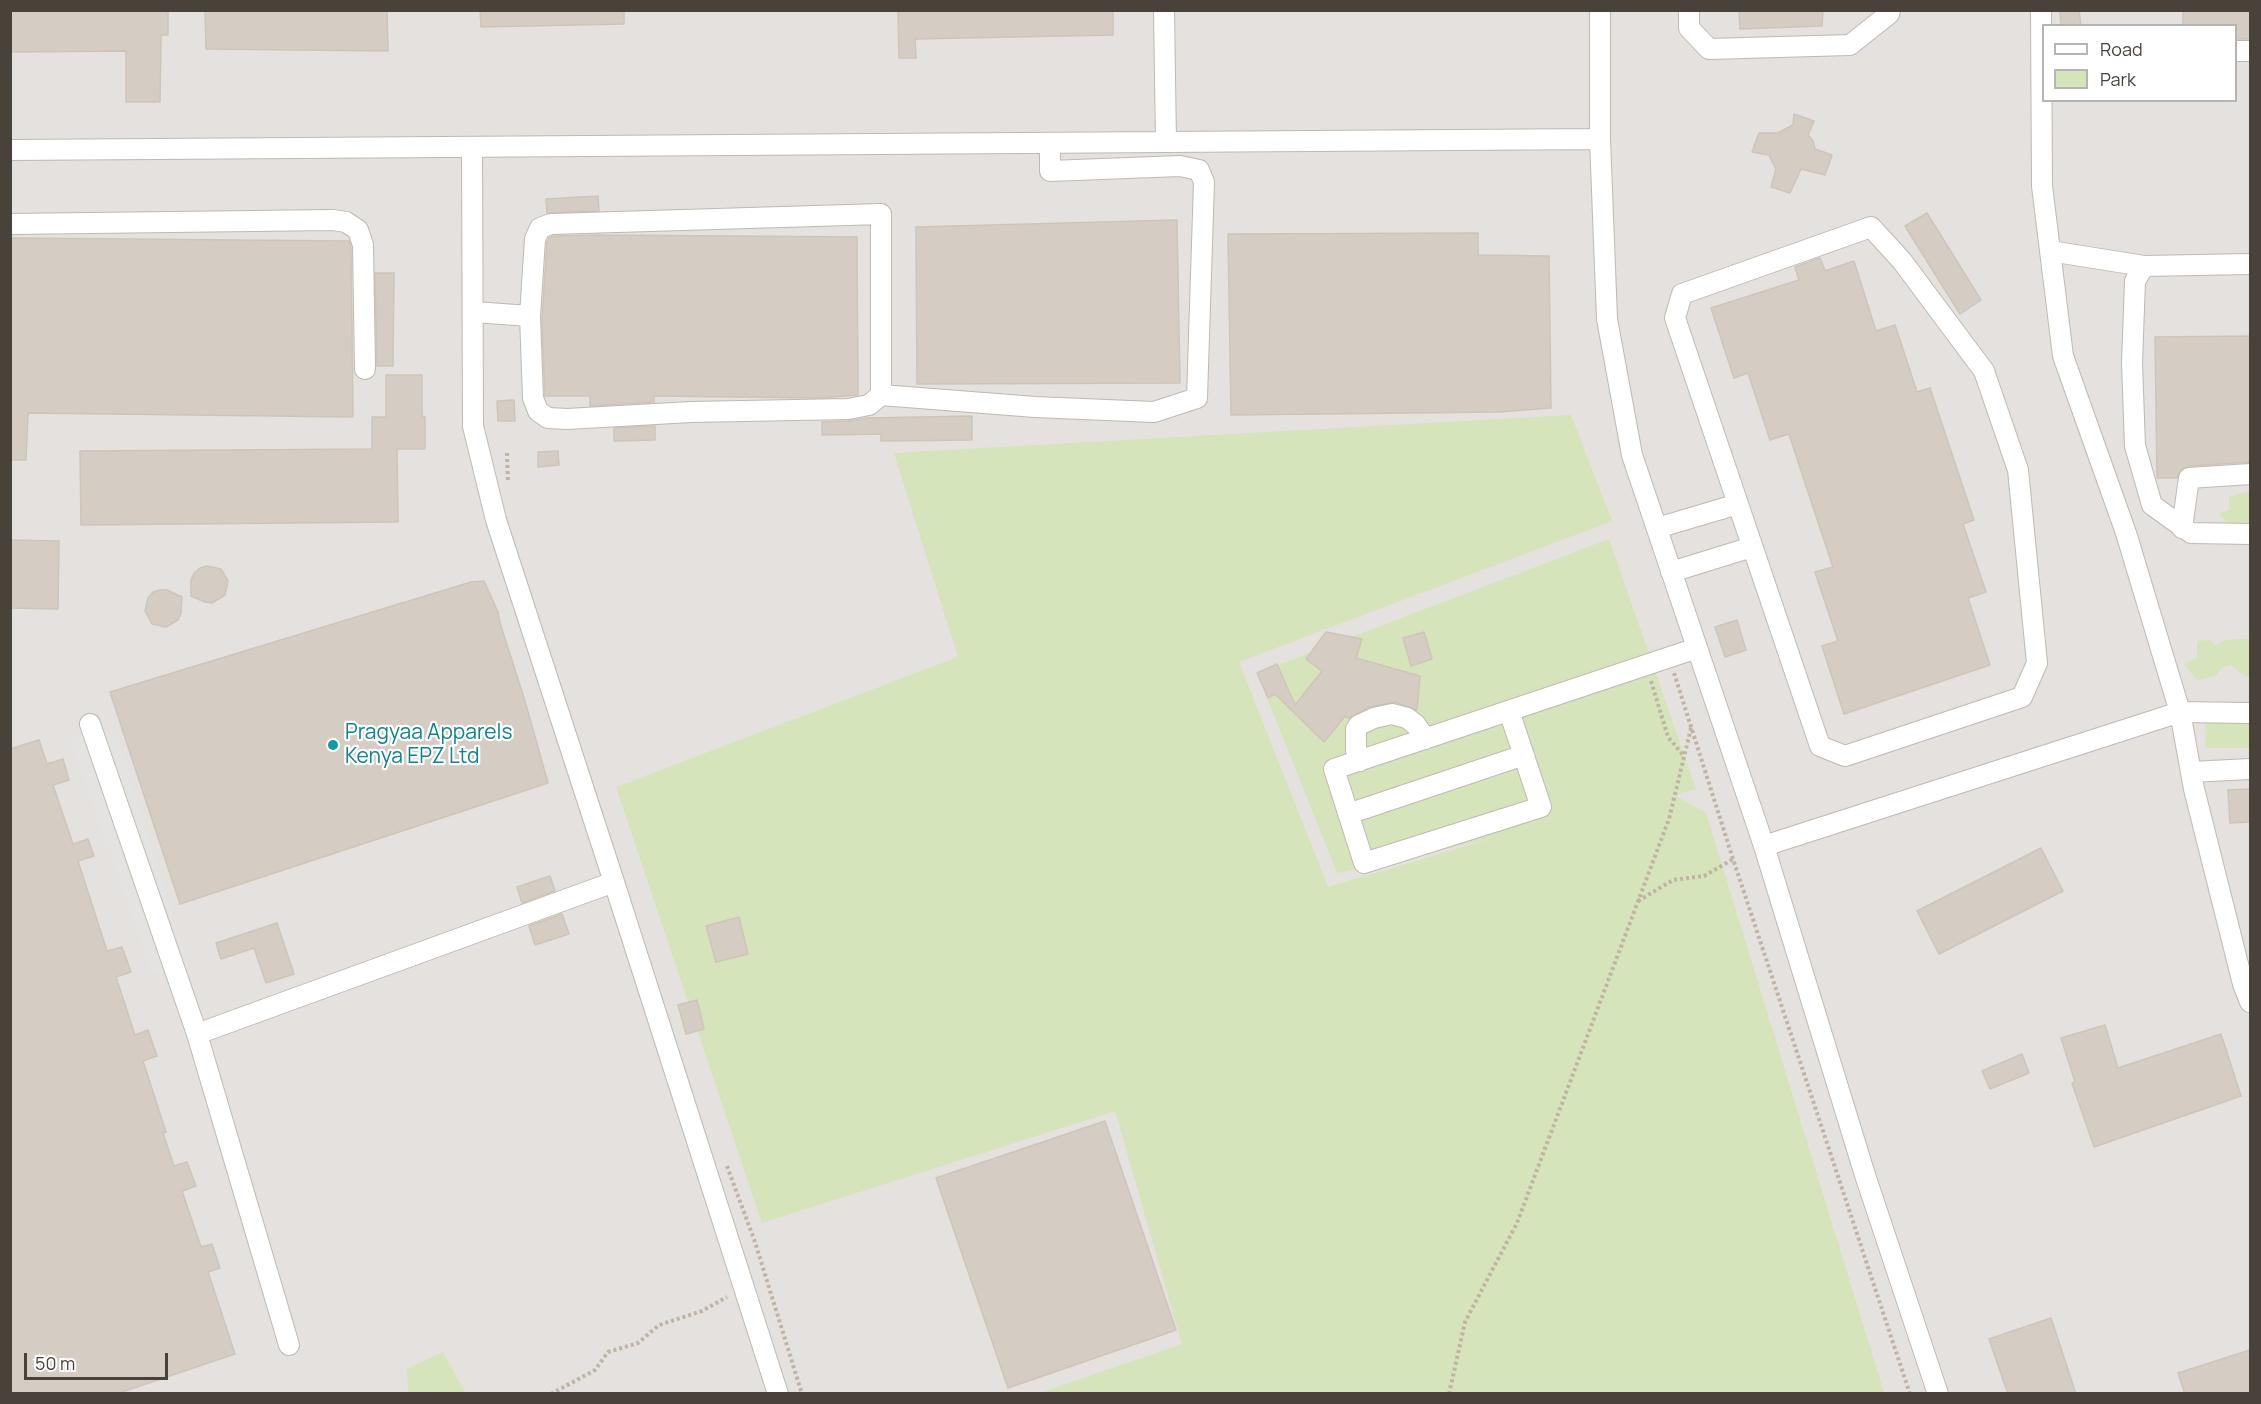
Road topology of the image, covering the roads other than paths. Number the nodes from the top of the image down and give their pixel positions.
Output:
1 (1164, 10) edge
2 (1600, 10) edge
3 (1689, 10) edge
4 (1890, 10) edge
5 (2041, 10) edge
6 (2042, 53) edge
7 (1600, 139) junction
8 (1166, 142) junction
9 (1050, 143) junction
10 (472, 147) junction
11 (10, 150) edge
12 (10, 224) edge
13 (2050, 251) junction
14 (2250, 264) edge
15 (2144, 266) junction
16 (474, 312) junction
17 (530, 316) junction
18 (365, 369) dead end
19 (881, 395) junction
20 (2250, 474) edge
21 (1738, 504) junction
22 (1657, 528) junction
23 (2182, 528) junction
24 (2250, 534) edge
25 (1752, 547) junction
26 (1671, 572) junction
27 (1697, 648) junction
28 (1509, 711) junction
29 (2180, 712) junction
30 (2250, 713) edge
31 (90, 724) dead end
32 (1425, 739) junction
33 (1524, 755) junction
34 (1360, 761) junction
35 (2250, 769) edge
36 (2191, 772) junction
37 (1348, 814) junction
38 (1764, 846) junction
39 (614, 882) junction
40 (2250, 1002) edge
41 (197, 1034) junction
42 (289, 1345) dead end
43 (778, 1394) edge
44 (1938, 1394) edge

1 - 8 lane
2 - 7 lane
3 - 4 lane
5 - 6 lane
6 - 13 lane
7 - 8 lane
7 - 22 lane
8 - 9 lane
9 - 10 lane
9 - 19 lane
10 - 11 lane
10 - 16 lane
12 - 18 lane
13 - 15 lane
13 - 29 lane
14 - 15 lane
15 - 23 lane
16 - 17 lane
16 - 39 lane
17 - 19 lane
17 - 19 lane
20 - 23 lane
21 - 22 lane
21 - 25 lane
21 - 25 lane
22 - 26 lane
23 - 24 lane
25 - 26 lane
26 - 27 lane
27 - 28 lane
27 - 38 lane
28 - 32 lane
28 - 33 lane
29 - 30 lane
29 - 36 lane
29 - 38 lane
31 - 41 lane
32 - 34 lane
32 - 34 lane
33 - 37 lane
33 - 37 lane
34 - 37 lane
35 - 36 lane
36 - 40 lane
38 - 44 lane
39 - 41 lane
39 - 43 lane
41 - 42 lane

